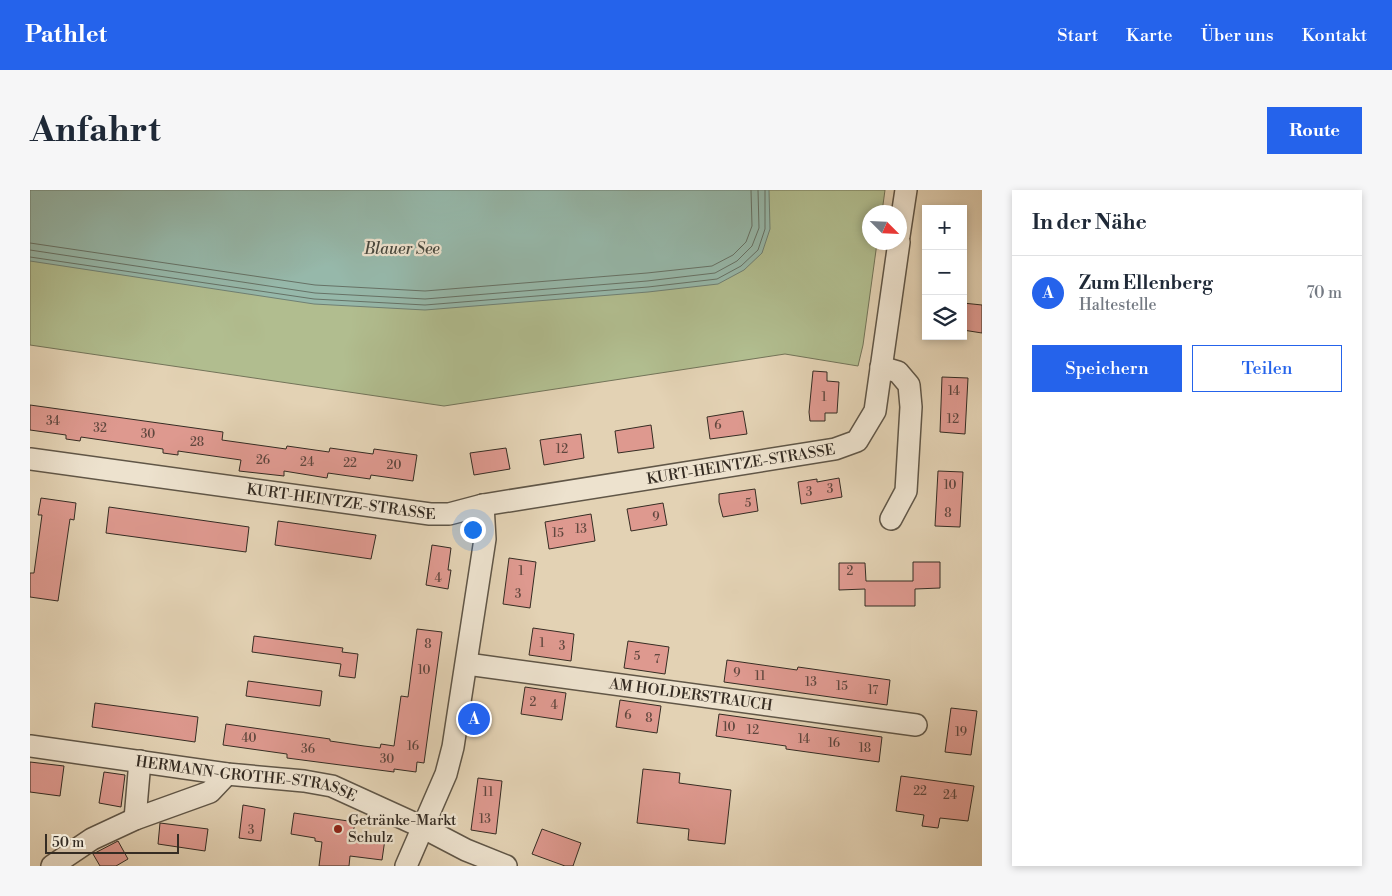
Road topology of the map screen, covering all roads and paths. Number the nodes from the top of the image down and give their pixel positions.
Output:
1 (906, 190) edge
2 (904, 205) edge
3 (898, 250) edge
4 (881, 367) junction
5 (30, 459) edge
6 (483, 505) junction
7 (891, 519) dead end
8 (467, 664) junction
9 (916, 725) dead end
10 (30, 746) edge
11 (140, 761) junction
12 (227, 774) junction
13 (135, 819) junction
14 (422, 827) junction
15 (52, 866) edge
16 (406, 866) edge
17 (506, 866) edge

1 - 2 street
3 - 4 street
4 - 6 street, KURT-HEINTZE-STRASSE
4 - 7 street
5 - 6 street, KURT-HEINTZE-STRASSE
6 - 8 street
8 - 9 street, AM HOLDERSTRAUCH
8 - 14 street
10 - 11 street, HERMANN-GROTHE-STRASSE
11 - 12 street, HERMANN-GROTHE-STRASSE
11 - 13 street
12 - 13 street
12 - 14 street, HERMANN-GROTHE-STRASSE
13 - 15 street
14 - 16 street
14 - 17 street, HERMANN-GROTHE-STRASSE

